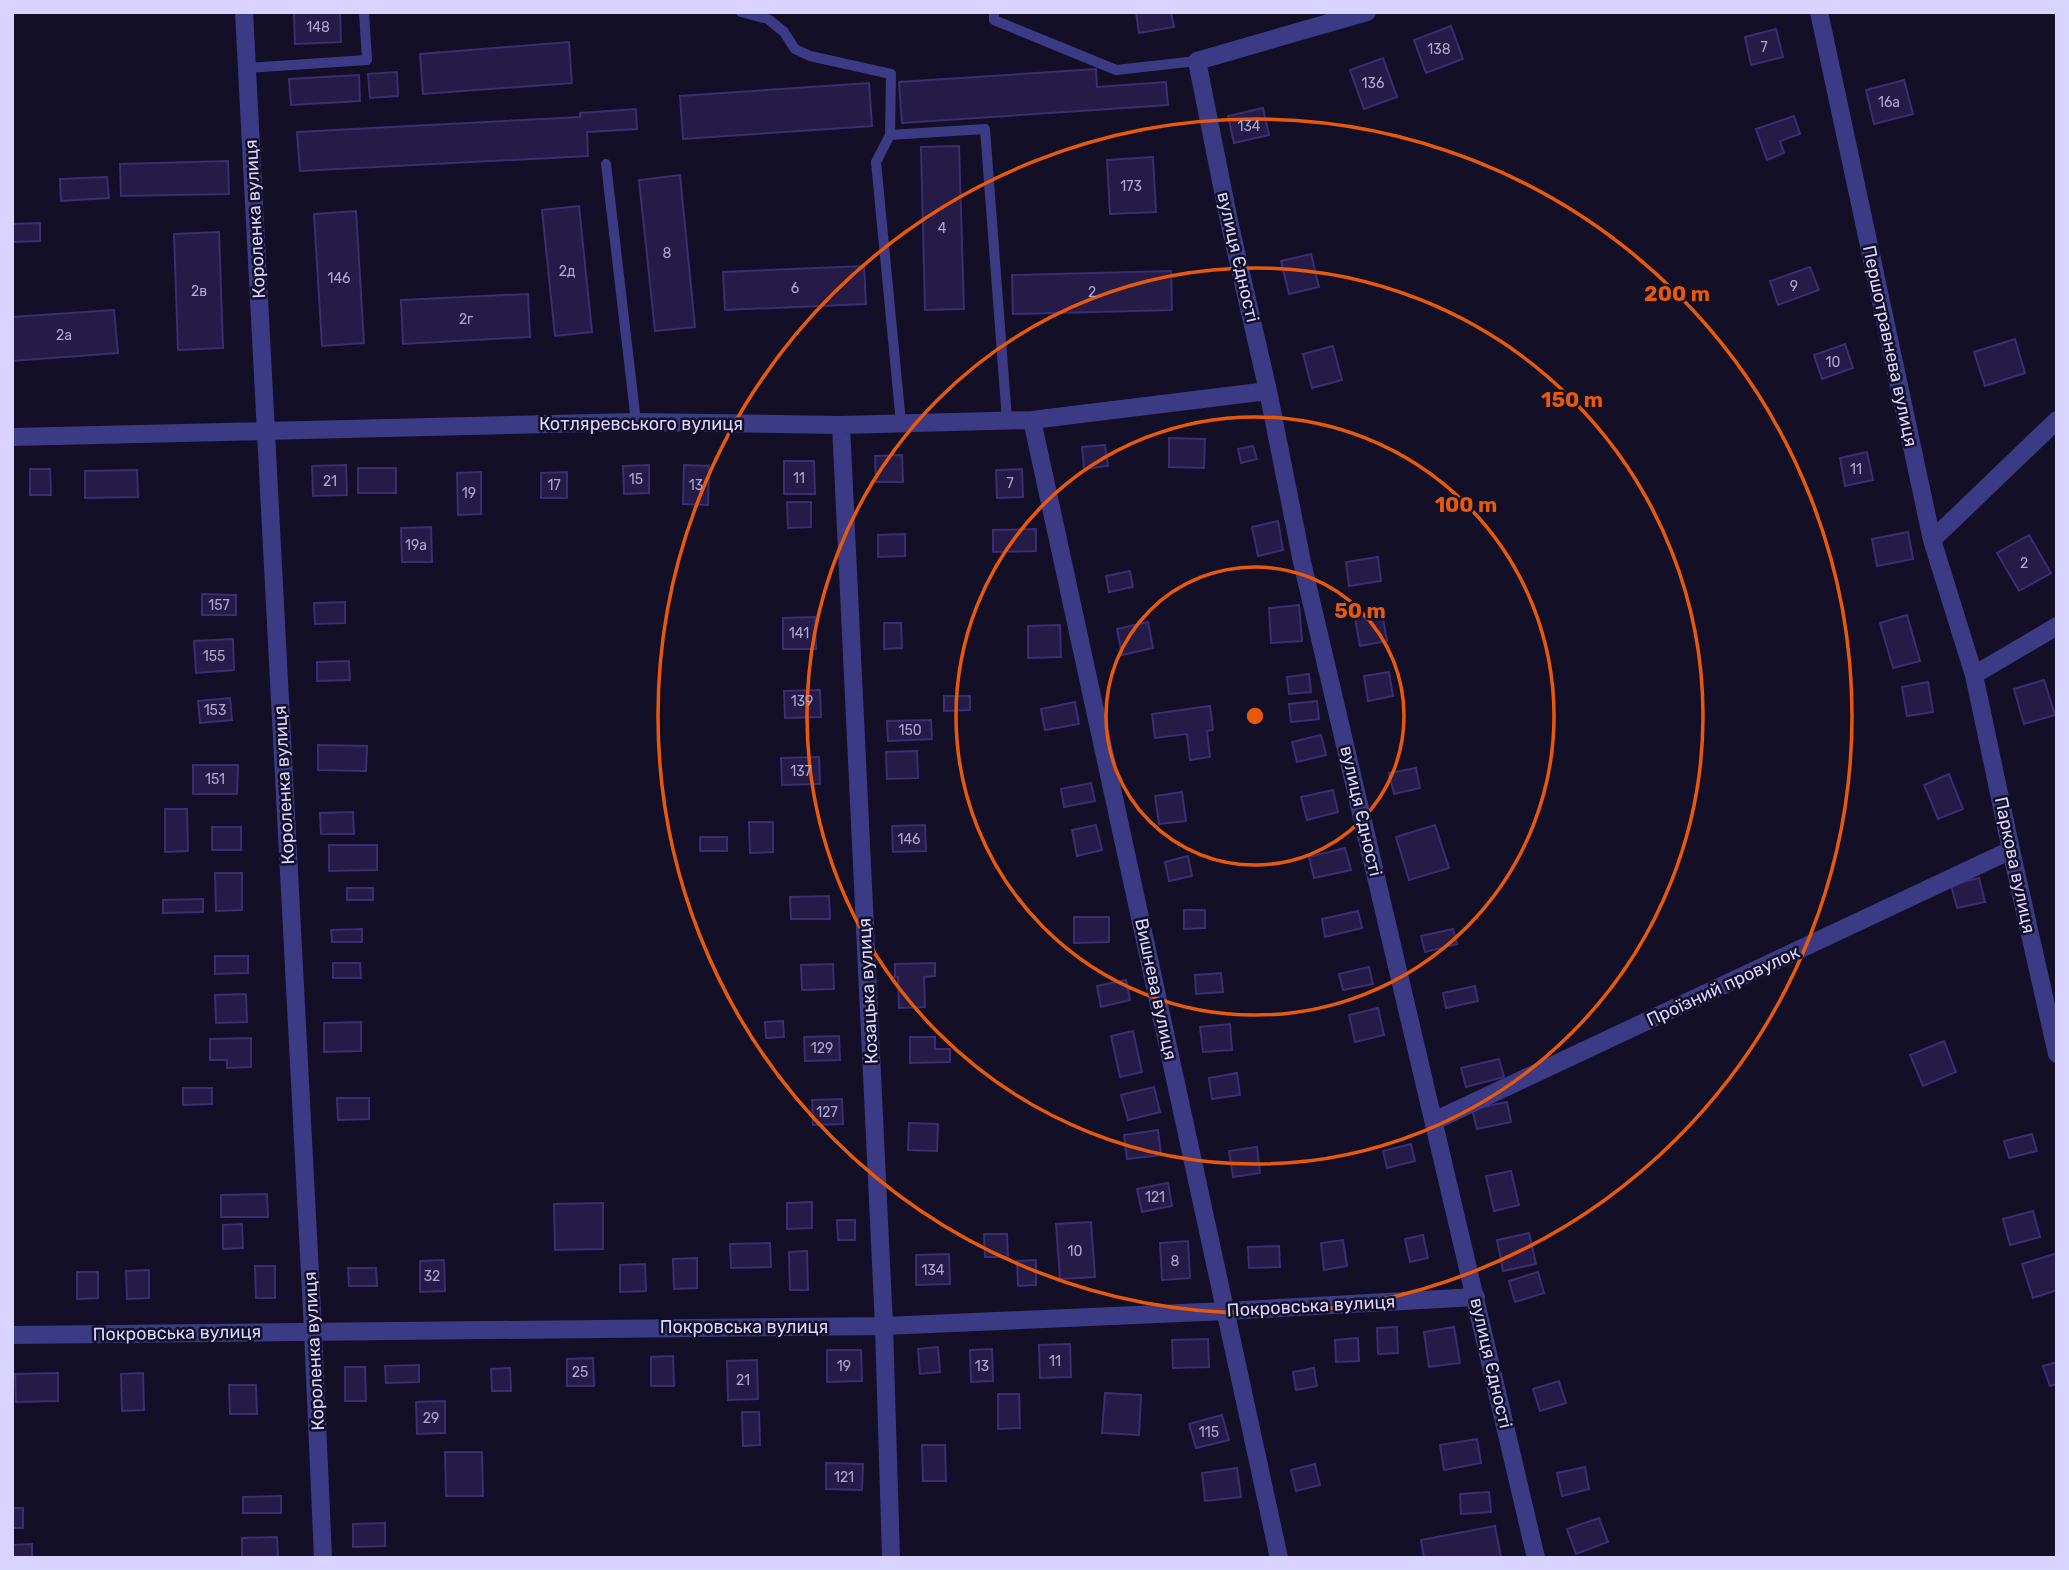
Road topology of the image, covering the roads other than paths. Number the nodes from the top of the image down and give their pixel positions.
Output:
1 (244, 12) edge
2 (364, 12) edge
3 (741, 12) edge
4 (994, 12) edge
5 (1367, 12) edge
6 (1819, 12) edge
7 (1197, 61) junction
8 (247, 68) junction
9 (890, 135) junction
10 (606, 164) dead end
11 (1268, 391) junction
12 (1032, 420) junction
13 (2057, 420) edge
14 (1007, 421) junction
15 (636, 422) junction
16 (901, 423) junction
17 (841, 425) junction
18 (264, 430) junction
19 (12, 437) edge
20 (1932, 540) junction
21 (2057, 626) edge
22 (1974, 676) junction
23 (2011, 850) junction
24 (2057, 1054) edge
25 (1434, 1121) junction
26 (1476, 1297) junction
27 (1226, 1311) junction
28 (884, 1326) junction
29 (313, 1331) junction
30 (12, 1335) edge
31 (323, 1558) edge
32 (891, 1558) edge
33 (1279, 1558) edge
34 (1536, 1558) edge

1 - 8 street, Короленка вулиця
2 - 8 lane
3 - 9 lane
4 - 7 lane
5 - 7 street
6 - 20 street, Першотравнева вулиця
7 - 11 street, вулиця Єдності
8 - 18 street, Короленка вулиця
9 - 14 lane
9 - 16 lane
10 - 15 lane
11 - 12 street, Котляревського вулиця
11 - 25 street, вулиця Єдності
12 - 14 street, Котляревського вулиця
12 - 27 street, Вишнева вулиця
13 - 20 street
14 - 16 street, Котляревського вулиця
15 - 17 street, Котляревського вулиця
15 - 18 street, Котляревського вулиця
16 - 17 street, Котляревського вулиця
17 - 28 street, Козацька вулиця
18 - 19 street, Котляревського вулиця
18 - 29 street, Короленка вулиця
20 - 22 street, Першотравнева вулиця
21 - 22 street
22 - 23 street, Паркова вулиця
23 - 24 street, Паркова вулиця
23 - 25 street, Проїзний провулок
25 - 26 street, вулиця Єдності
26 - 27 street, Покровська вулиця
26 - 34 street, вулиця Єдності
27 - 28 street, Покровська вулиця
27 - 33 street, Вишнева вулиця
28 - 29 street, Покровська вулиця
28 - 32 street, Козацька вулиця
29 - 30 street, Покровська вулиця
29 - 31 street, Короленка вулиця

